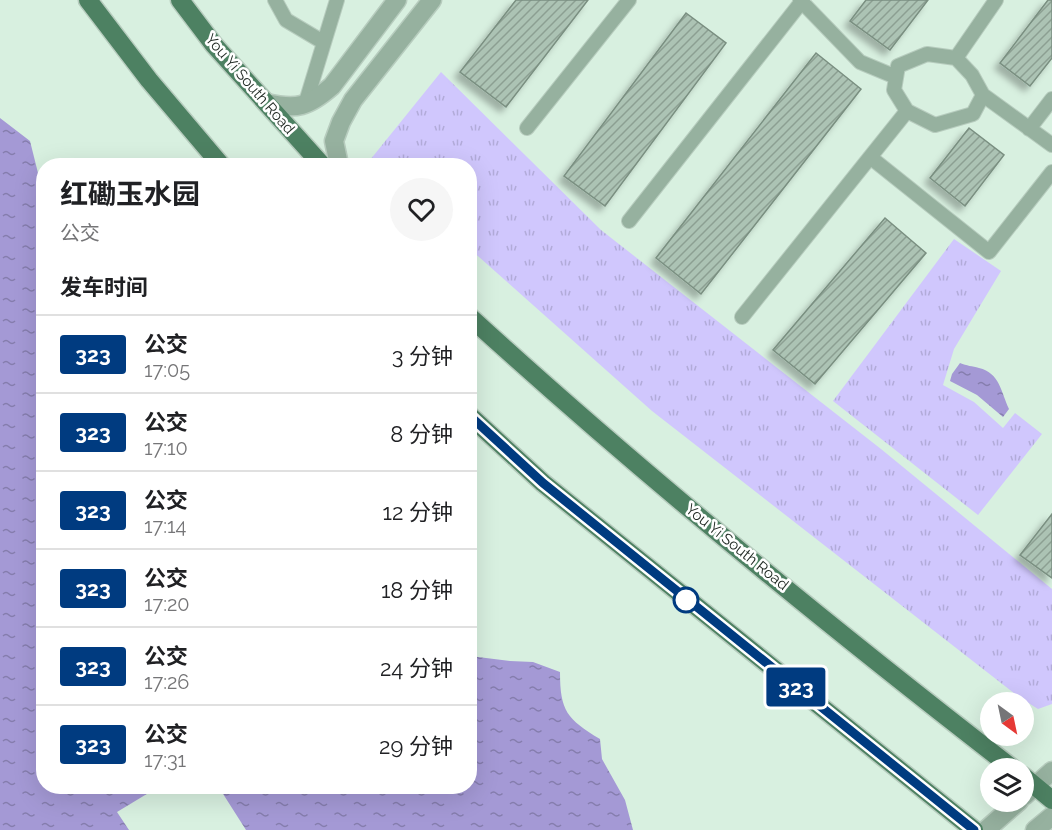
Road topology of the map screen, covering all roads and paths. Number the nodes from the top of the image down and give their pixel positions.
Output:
1 (88, 0) edge
2 (180, 0) edge
3 (275, 0) edge
4 (337, 0) edge
5 (397, 0) edge
6 (432, 0) edge
7 (629, 0) edge
8 (801, 0) edge
9 (996, 0) edge
10 (323, 42) junction
11 (956, 58) junction
12 (896, 76) junction
13 (983, 95) junction
14 (1052, 99) edge
15 (266, 103) junction
16 (305, 105) junction
17 (907, 111) junction
18 (527, 128) dead end
19 (1029, 129) junction
20 (1052, 146) edge
21 (870, 157) junction
22 (215, 158) edge
23 (316, 158) edge
24 (338, 158) edge
25 (1052, 172) edge
26 (629, 221) dead end
27 (742, 317) dead end
28 (477, 323) edge
29 (477, 422) edge
30 (999, 758) edge
31 (1052, 771) edge
32 (1034, 782) edge
33 (1034, 790) edge
34 (1052, 800) edge
35 (1006, 812) edge
36 (1052, 816) edge
37 (974, 830) edge
38 (986, 830) edge
39 (1035, 830) edge

1 - 22 main road
2 - 15 main road, You Yi South Road
3 - 10 lane
4 - 10 lane
5 - 16 street
6 - 24 street
7 - 18 lane
8 - 12 lane
8 - 26 lane
9 - 11 lane
10 - 16 lane
11 - 12 lane
11 - 13 lane
12 - 17 lane
13 - 17 lane
13 - 19 lane
14 - 19 lane
15 - 16 street
15 - 23 main road, You Yi South Road
17 - 21 lane
19 - 20 lane
21 - 25 lane
21 - 27 lane
28 - 30 main road, You Yi South Road
29 - 37 main road
31 - 32 street
33 - 34 main road
35 - 38 street
36 - 39 street

